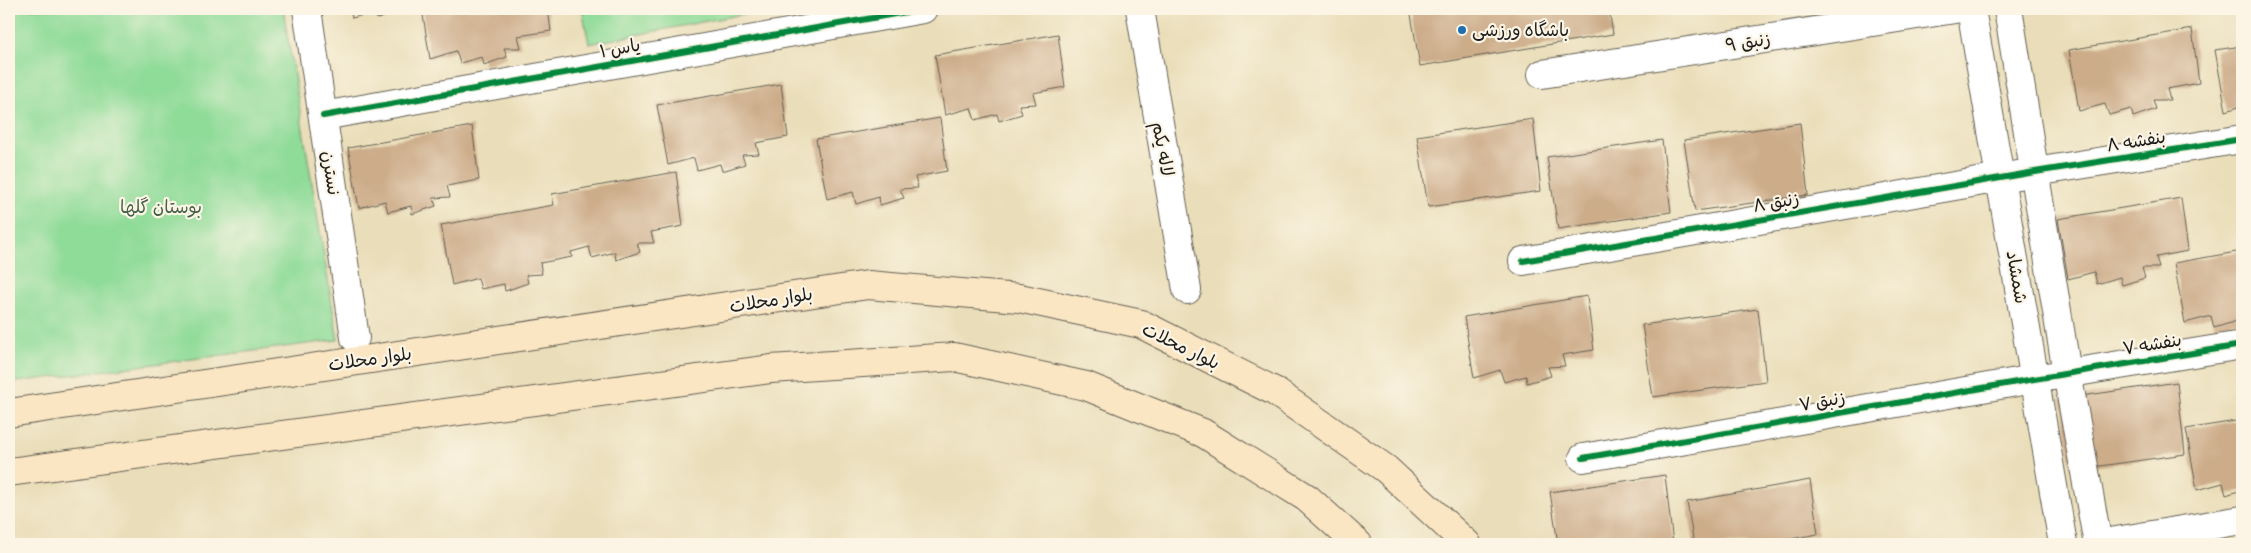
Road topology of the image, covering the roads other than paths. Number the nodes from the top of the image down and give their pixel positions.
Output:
1 (307, 9) edge
2 (923, 9) edge
3 (1140, 9) edge
4 (1954, 9) edge
5 (1970, 9) edge
6 (2008, 9) edge
7 (1542, 74) dead end
8 (323, 116) junction
9 (2242, 139) edge
10 (2034, 172) junction
11 (2000, 178) junction
12 (1523, 261) dead end
13 (1187, 290) dead end
14 (354, 338) dead end
15 (2242, 345) edge
16 (2067, 373) junction
17 (2034, 379) junction
18 (9, 413) edge
19 (1583, 458) dead end
20 (9, 472) edge
21 (2242, 520) edge
22 (1358, 544) edge
23 (1467, 544) edge
24 (2063, 544) edge
25 (2098, 544) edge

1 - 8 street, نسترن
2 - 8 street, یاس ۱
3 - 13 street, لاله یکم
4 - 7 street, زنبق ۹
5 - 11 street, شمشاد
6 - 10 street, شمشاد
8 - 14 street, نسترن
9 - 10 street, بنفشه ۸
10 - 11 street, زنبق ۸
10 - 16 street, شمشاد
11 - 12 street, زنبق ۸
11 - 17 street, شمشاد
15 - 16 street, بنفشه ۷
16 - 17 street, زنبق ۷
16 - 25 street, شمشاد
17 - 19 street, زنبق ۷
17 - 24 street, شمشاد
18 - 23 main road, بلوار محلات
20 - 22 main road
21 - 25 street

